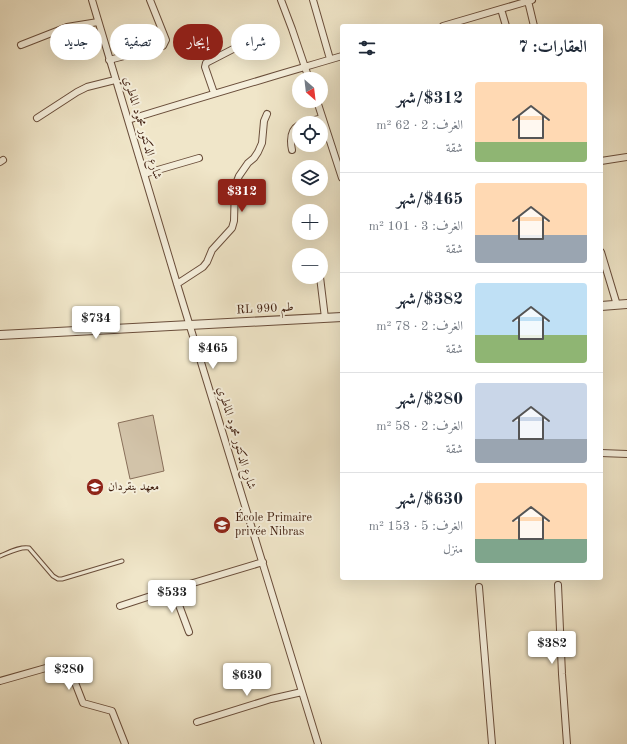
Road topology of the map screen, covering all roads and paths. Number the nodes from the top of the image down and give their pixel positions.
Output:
1 (92, 0) edge
2 (150, 0) edge
3 (280, 0) edge
4 (313, 0) edge
5 (527, 1) edge
6 (501, 9) junction
7 (98, 22) junction
8 (450, 24) edge
9 (505, 24) edge
10 (533, 24) edge
11 (22, 45) dead end
12 (231, 50) edge
13 (340, 57) edge
14 (109, 60) junction
15 (330, 60) junction
16 (306, 67) junction
17 (307, 72) edge
18 (115, 80) junction
19 (214, 94) junction
20 (266, 114) dead end
21 (37, 118) dead end
22 (128, 120) junction
23 (292, 133) edge
24 (328, 136) edge
25 (292, 150) dead end
26 (627, 157) edge
27 (199, 158) dead end
28 (603, 161) edge
29 (340, 172) edge
30 (144, 174) junction
31 (603, 259) edge
32 (177, 284) junction
33 (321, 284) edge
34 (627, 304) edge
35 (617, 305) junction
36 (603, 306) edge
37 (340, 317) edge
38 (325, 318) junction
39 (190, 324) junction
40 (0, 335) edge
41 (603, 453) edge
42 (627, 454) edge
43 (0, 556) edge
44 (122, 561) dead end
45 (263, 562) junction
46 (558, 585) dead end
47 (479, 587) dead end
48 (173, 589) junction
49 (120, 606) dead end
50 (189, 632) dead end
51 (0, 681) edge
52 (302, 692) junction
53 (197, 722) dead end
54 (125, 744) edge
55 (318, 744) edge
56 (492, 744) edge
57 (567, 744) edge

1 - 7 street, شارع الدكتور محمود الماطري
2 - 14 street
3 - 16 street
4 - 15 street
5 - 6 street
5 - 10 street
6 - 8 street
6 - 9 street
7 - 11 street
7 - 14 street, شارع الدكتور محمود الماطري
12 - 19 street
13 - 15 street
14 - 18 street, شارع الدكتور محمود الماطري
15 - 16 street
16 - 17 street
16 - 19 street
18 - 21 street
18 - 22 street, شارع الدكتور محمود الماطري
19 - 22 street
20 - 32 street
22 - 30 street, شارع الدكتور محمود الماطري
23 - 25 street
24 - 29 street
26 - 28 street
27 - 30 street
30 - 32 street, شارع الدكتور محمود الماطري
31 - 35 street
32 - 39 street, شارع الدكتور محمود الماطري
33 - 38 street
34 - 35 street
35 - 36 street
37 - 38 street, RL طم 990
38 - 39 street, RL طم 990
39 - 40 street, RL طم 990
39 - 45 street, شارع الدكتور محمود الماطري
41 - 42 street
43 - 44 lane
45 - 48 street
45 - 52 street, شارع الدكتور محمود الماطري
46 - 57 street
47 - 56 street
48 - 49 street
48 - 50 street
51 - 54 street
52 - 53 street
52 - 55 street, شارع الدكتور محمود الماطري

